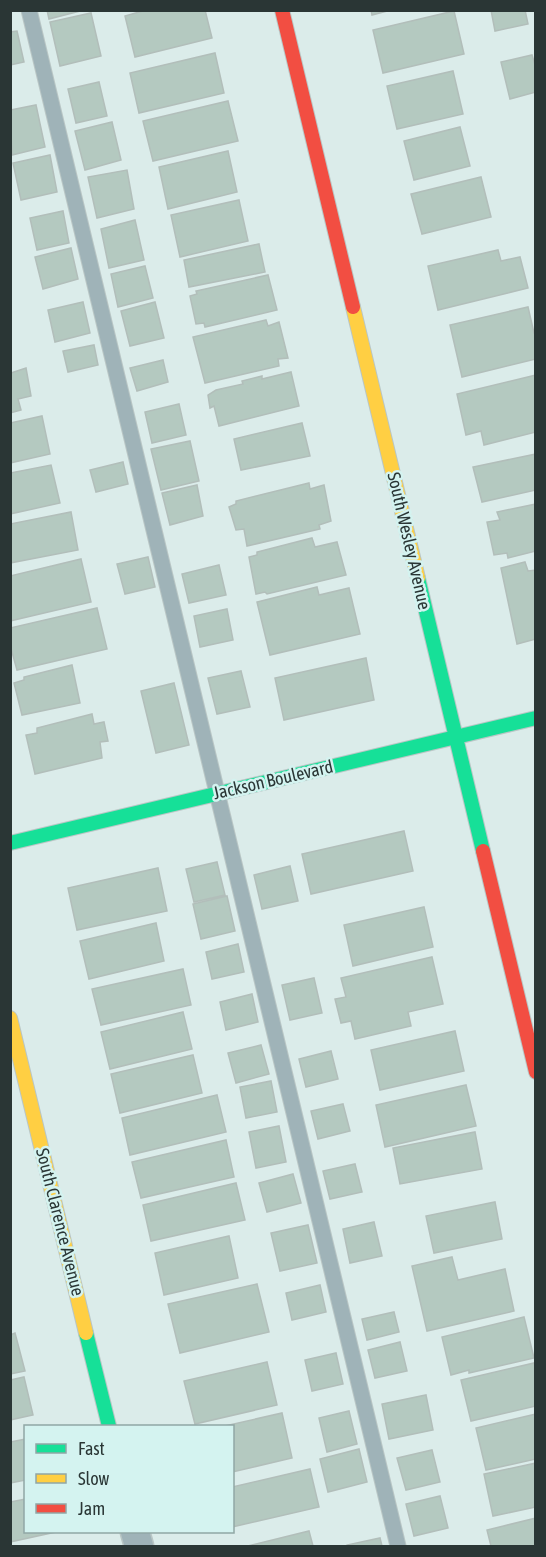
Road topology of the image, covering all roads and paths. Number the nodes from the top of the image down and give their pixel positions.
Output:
1 (29, 10) edge
2 (282, 10) edge
3 (536, 718) edge
4 (455, 737) junction
5 (217, 794) junction
6 (10, 843) edge
7 (10, 1018) edge
8 (536, 1072) edge
9 (110, 1425) edge
10 (398, 1546) edge

1 - 5 lane
2 - 4 street, South Wesley Avenue
3 - 4 street, Jackson Boulevard
4 - 5 street, Jackson Boulevard
4 - 8 street, South Wesley Avenue
5 - 6 street, Jackson Boulevard
5 - 10 lane
7 - 9 street, South Clarence Avenue

